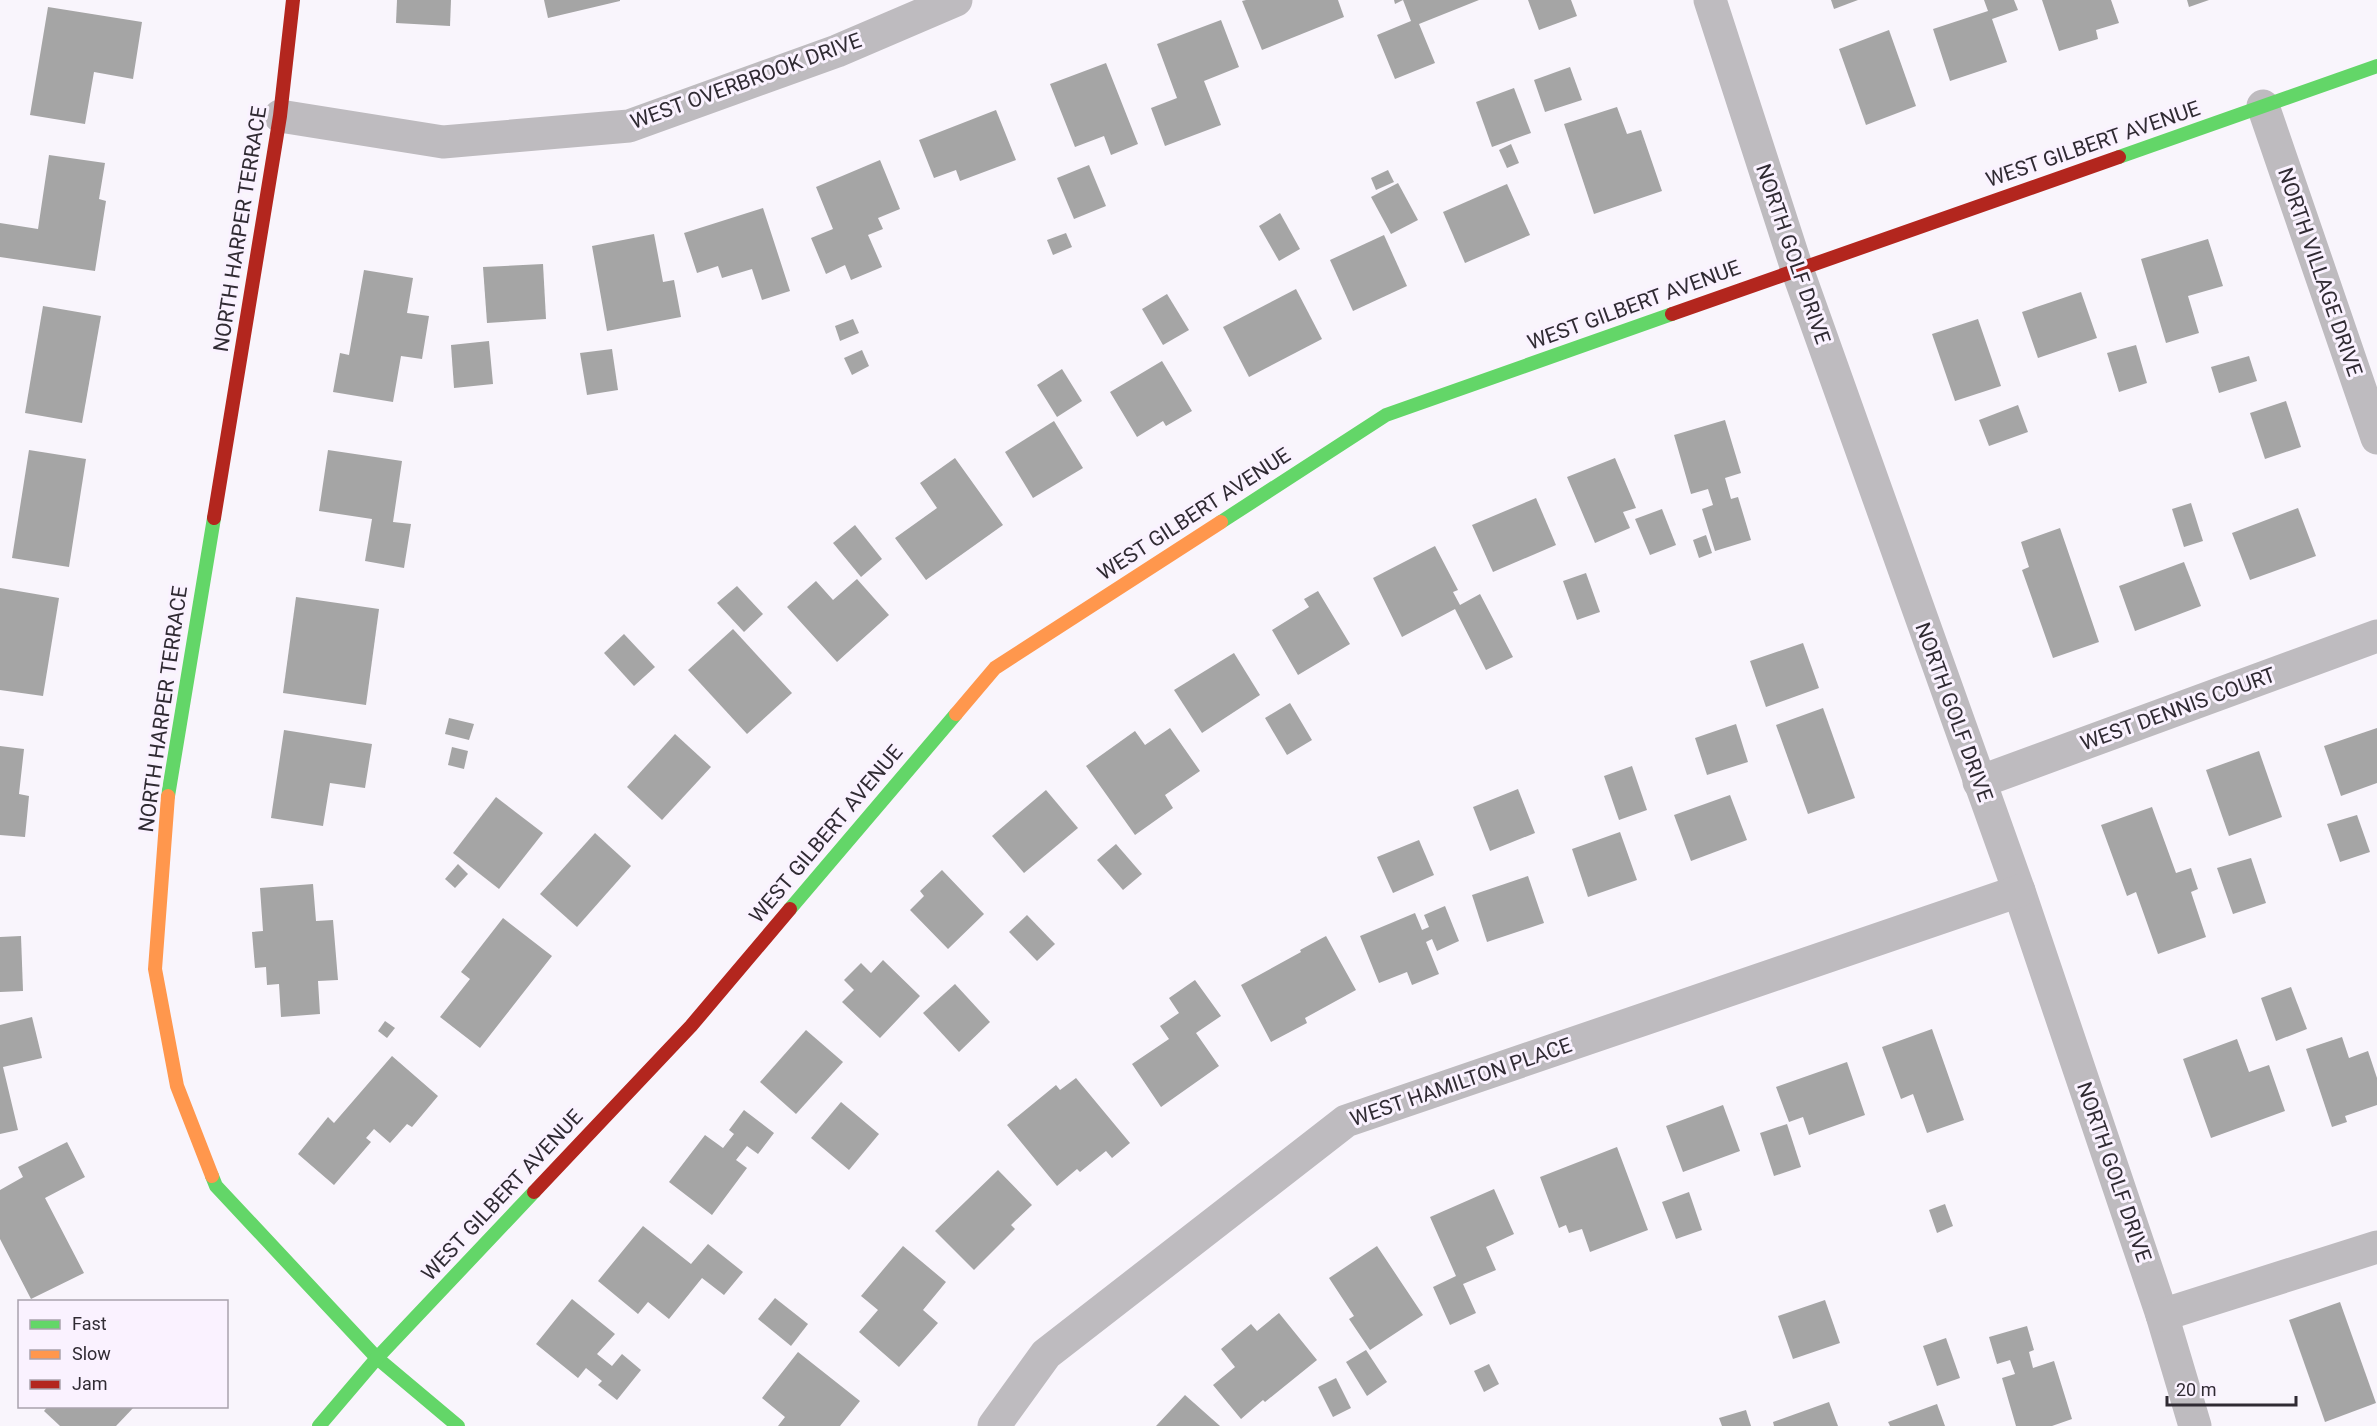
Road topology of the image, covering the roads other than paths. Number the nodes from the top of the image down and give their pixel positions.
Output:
1 (293, 0) edge
2 (956, 0) edge
3 (1710, 0) edge
4 (2377, 66) edge
5 (2263, 106) junction
6 (280, 116) junction
7 (1797, 269) junction
8 (2377, 438) edge
9 (2377, 636) edge
10 (1979, 782) junction
11 (2019, 891) junction
12 (2377, 1247) edge
13 (2162, 1315) junction
14 (376, 1358) junction
15 (319, 1426) edge
16 (458, 1426) edge
17 (994, 1426) edge
18 (2195, 1426) edge

1 - 6 street, NORTH HARPER TERRACE
2 - 6 street, WEST OVERBROOK DRIVE
3 - 7 street, NORTH GOLF DRIVE
4 - 5 street, WEST GILBERT AVENUE
5 - 7 street, WEST GILBERT AVENUE
5 - 8 street, NORTH VILLAGE DRIVE
6 - 14 street, NORTH HARPER TERRACE
7 - 10 street, NORTH GOLF DRIVE
7 - 14 street, WEST GILBERT AVENUE
9 - 10 street, WEST DENNIS COURT
10 - 11 street, NORTH GOLF DRIVE
11 - 13 street, NORTH GOLF DRIVE
11 - 17 street, WEST HAMILTON PLACE
12 - 13 street
13 - 18 street, NORTH GOLF DRIVE
14 - 15 street, WEST GILBERT AVENUE
14 - 16 street, NORTH HARPER TERRACE

